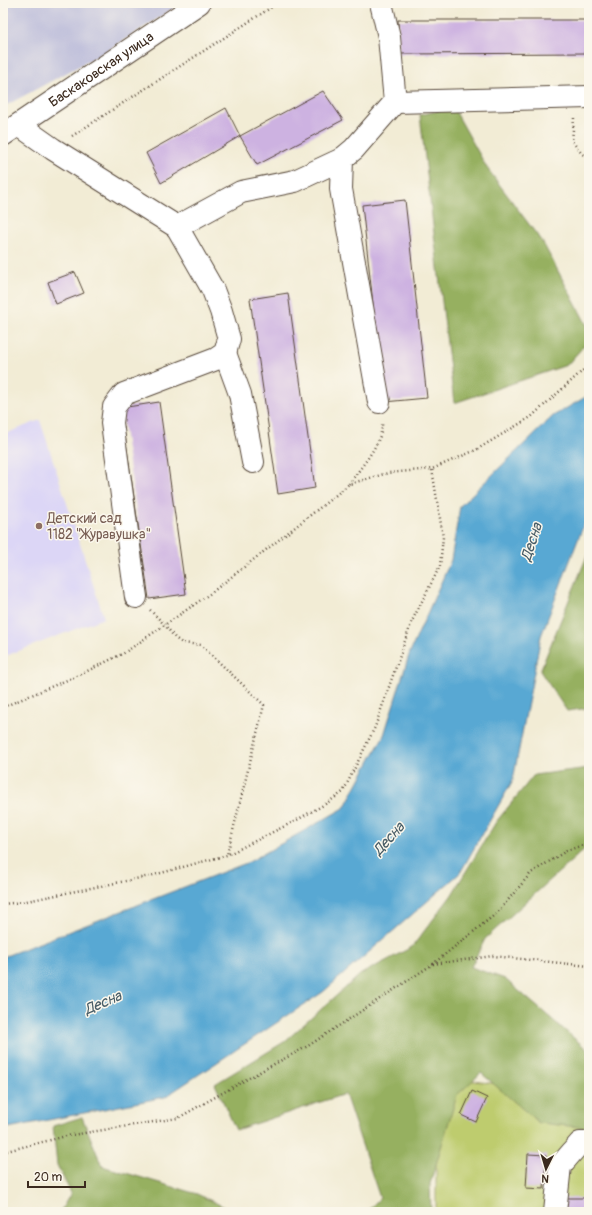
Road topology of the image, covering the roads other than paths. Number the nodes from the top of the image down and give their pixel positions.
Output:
1 (199, 3) edge
2 (381, 3) edge
3 (582, 97) edge
4 (395, 102) junction
5 (11, 130) edge
6 (342, 159) junction
7 (177, 227) junction
8 (225, 353) junction
9 (379, 402) road end
10 (253, 462) dead end
11 (136, 597) road end
12 (584, 1143) edge
13 (555, 1212) edge

1 - 5 street, Баскаковская улица
2 - 4 street
3 - 4 street
4 - 6 street
5 - 7 street
6 - 7 street
6 - 9 street
7 - 8 street
8 - 10 street
8 - 11 street
12 - 13 street

